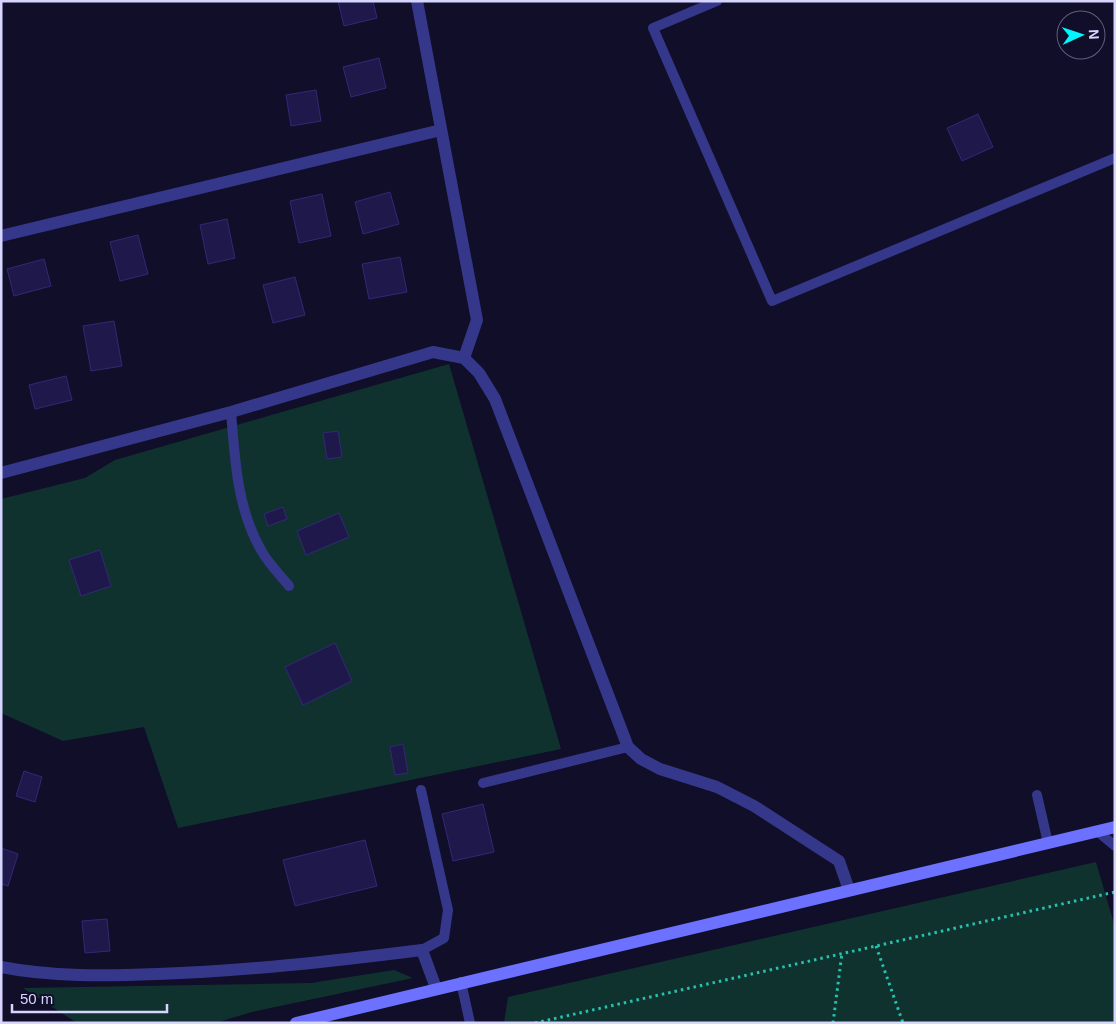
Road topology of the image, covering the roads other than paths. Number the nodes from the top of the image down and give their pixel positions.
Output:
1 (417, 1) edge
2 (717, 1) edge
3 (442, 130) junction
4 (1115, 158) edge
5 (1, 236) edge
6 (464, 358) junction
7 (231, 412) junction
8 (1, 473) edge
9 (289, 586) dead end
10 (628, 747) junction
11 (483, 783) dead end
12 (421, 790) dead end
13 (1037, 795) dead end
14 (1115, 827) edge
15 (1097, 831) junction
16 (1048, 842) junction
17 (1115, 846) edge
18 (849, 890) junction
19 (422, 950) junction
20 (1, 966) edge
21 (461, 982) junction
22 (436, 988) junction
23 (296, 1023) edge
24 (470, 1023) edge

1 - 3 street
2 - 4 lane
3 - 5 street
3 - 6 street
6 - 7 street
6 - 10 street
7 - 8 street
7 - 9 lane
10 - 11 lane
10 - 18 street
12 - 19 lane
13 - 16 lane
14 - 15 main road
15 - 16 main road
15 - 17 lane
16 - 18 main road
18 - 21 main road
19 - 20 street
19 - 22 street
21 - 22 main road
21 - 24 lane
22 - 23 main road

